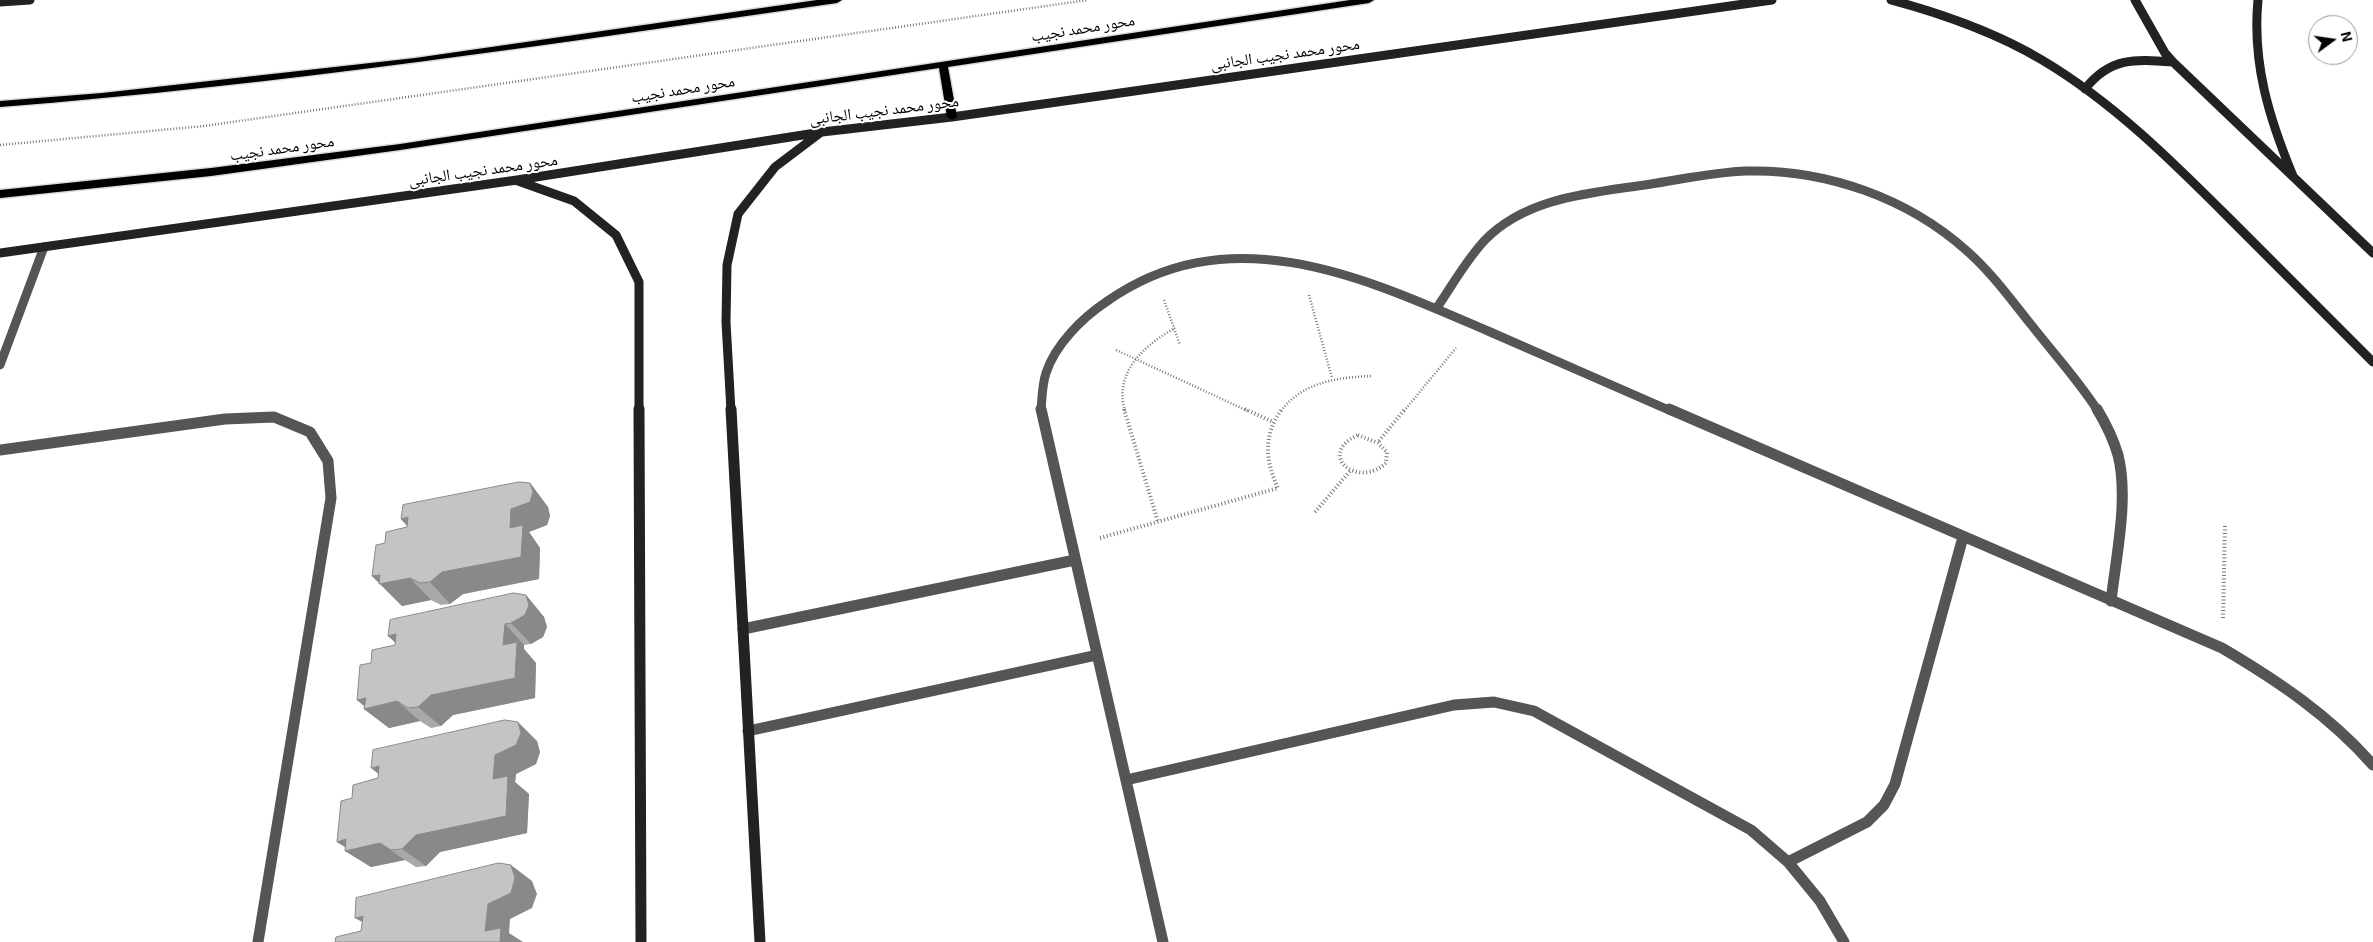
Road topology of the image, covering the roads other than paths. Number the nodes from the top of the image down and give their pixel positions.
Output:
1 (30, 0) edge
2 (837, 0) edge
3 (1368, 0) edge
4 (1772, 0) edge
5 (1891, 0) edge
6 (2135, 0) edge
7 (2258, 0) edge
8 (0, 2) edge
9 (2173, 62) junction
10 (943, 65) junction
11 (2085, 89) junction
12 (0, 104) edge
13 (952, 117) junction
14 (822, 132) junction
15 (517, 180) junction
16 (2296, 182) junction
17 (0, 194) edge
18 (44, 247) junction
19 (0, 253) edge
20 (2373, 253) edge
21 (1436, 310) junction
22 (2373, 362) edge
23 (0, 365) edge
24 (0, 450) edge
25 (1962, 537) junction
26 (1075, 560) junction
27 (2111, 601) junction
28 (743, 629) junction
29 (1097, 655) junction
30 (748, 731) junction
31 (2373, 765) edge
32 (1126, 780) junction
33 (1788, 862) junction
34 (258, 942) edge
35 (641, 942) edge
36 (760, 942) edge
37 (1163, 942) edge
38 (1844, 942) edge

1 - 8 street
2 - 12 main road
3 - 10 main road, محور محمد نجيب
4 - 13 street, محور محمد نجيب الجانبى
5 - 11 street
6 - 9 street
7 - 16 street
9 - 11 street
9 - 16 street
10 - 13 main road
10 - 17 main road, محور محمد نجيب
11 - 22 street
13 - 14 street, محور محمد نجيب الجانبى
14 - 15 street, محور محمد نجيب الجانبى
14 - 28 street
15 - 18 street, محور محمد نجيب الجانبى
15 - 35 street
16 - 20 street
18 - 19 street, محور محمد نجيب الجانبى
18 - 23 street
21 - 25 street
21 - 26 street
21 - 27 street
24 - 34 street
25 - 27 street
25 - 33 street
26 - 28 street
26 - 29 street
27 - 31 street
28 - 30 street
29 - 30 street
29 - 32 street
30 - 36 street
32 - 33 street
32 - 37 street
33 - 38 street

